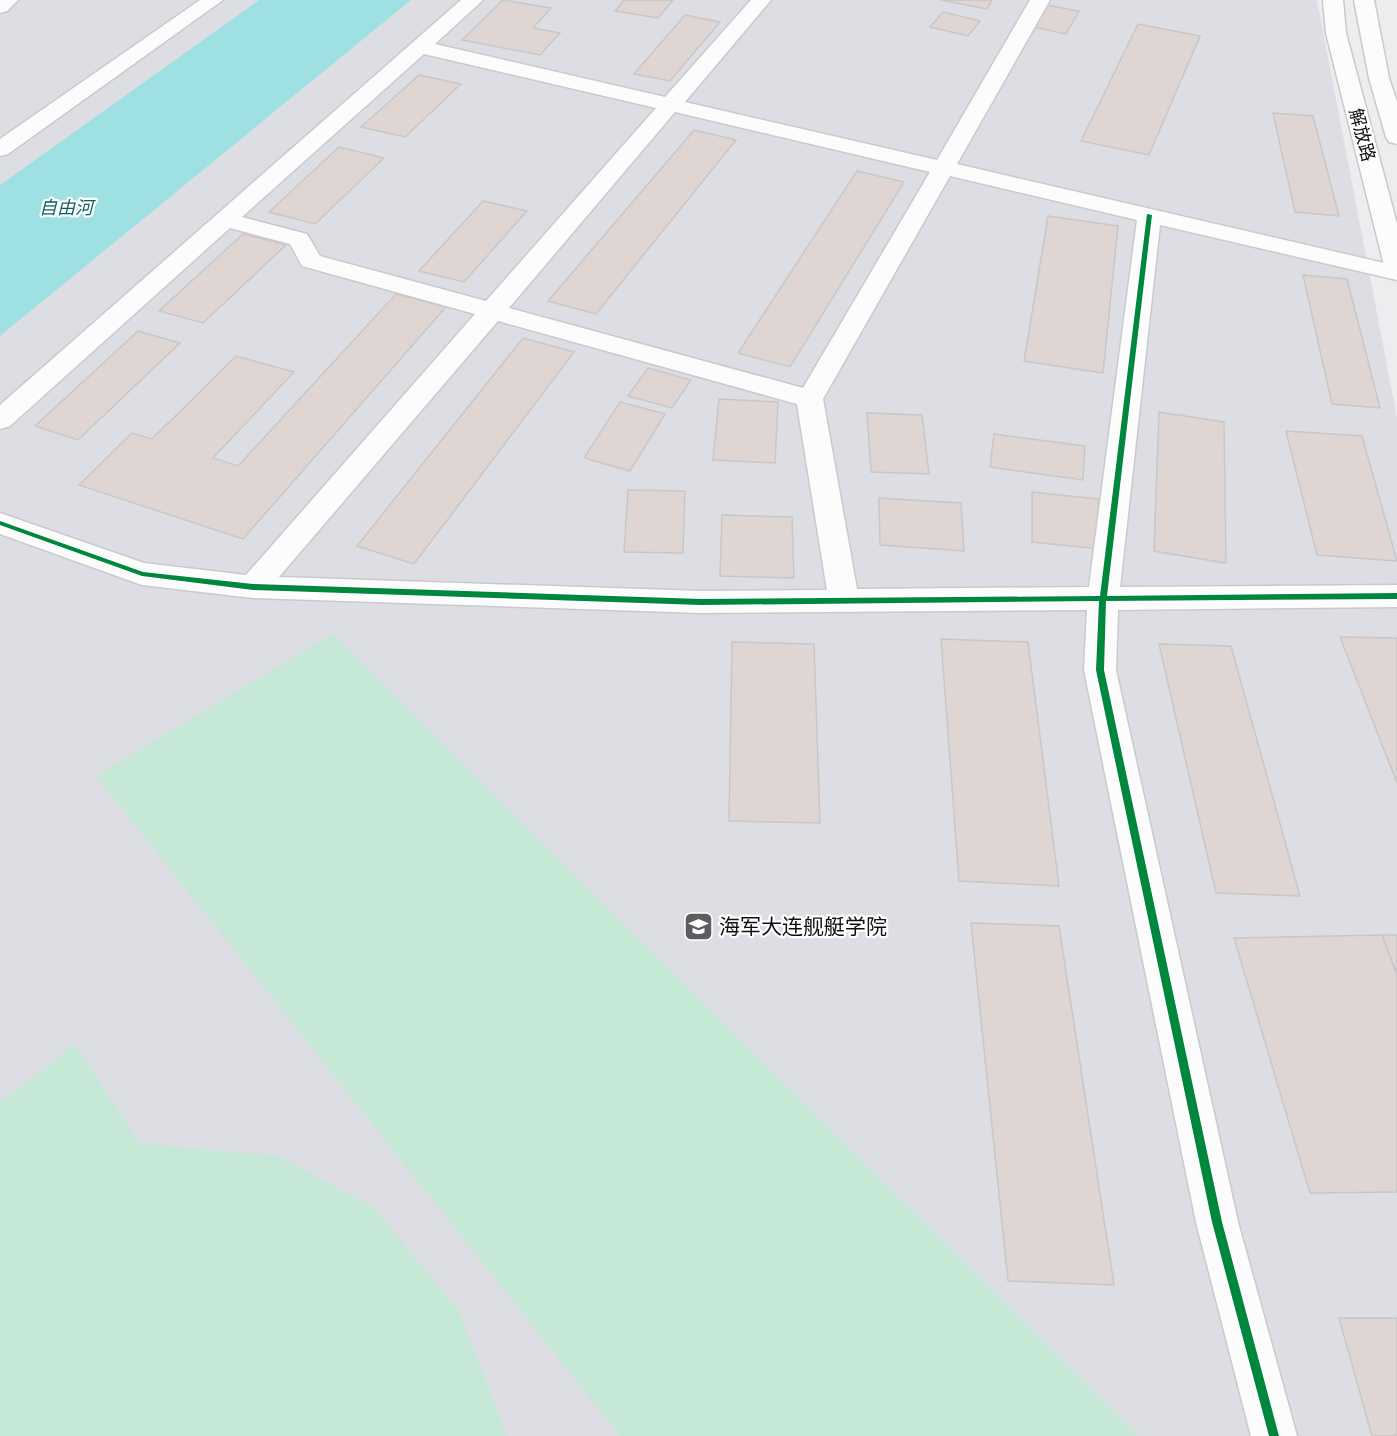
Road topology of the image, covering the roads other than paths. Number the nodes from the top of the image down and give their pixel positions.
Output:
1 (8, 0) edge
2 (213, 0) edge
3 (473, 0) edge
4 (760, 0) edge
5 (1040, 0) edge
6 (1333, 0) edge
7 (1364, 0) edge
8 (0, 7) edge
9 (420, 47) junction
10 (669, 105) junction
11 (1397, 137) edge
12 (0, 149) edge
13 (944, 168) junction
14 (1149, 215) junction
15 (225, 220) junction
16 (1397, 271) edge
17 (490, 311) junction
18 (810, 399) junction
19 (0, 420) edge
20 (0, 523) edge
21 (253, 586) junction
22 (1397, 596) edge
23 (1103, 598) junction
24 (844, 601) junction
25 (1274, 1436) edge

1 - 8 street
2 - 12 street
3 - 9 street
4 - 10 street
5 - 13 street
6 - 16 street, 解放路
7 - 11 street, 解放路
9 - 10 street
9 - 15 street
10 - 13 street
10 - 17 street
13 - 14 street
13 - 18 street
14 - 16 street
14 - 23 street
15 - 17 street
15 - 19 street
17 - 18 street
17 - 21 street
18 - 24 street
20 - 21 street
21 - 24 street
22 - 23 street
23 - 24 street
23 - 25 street

